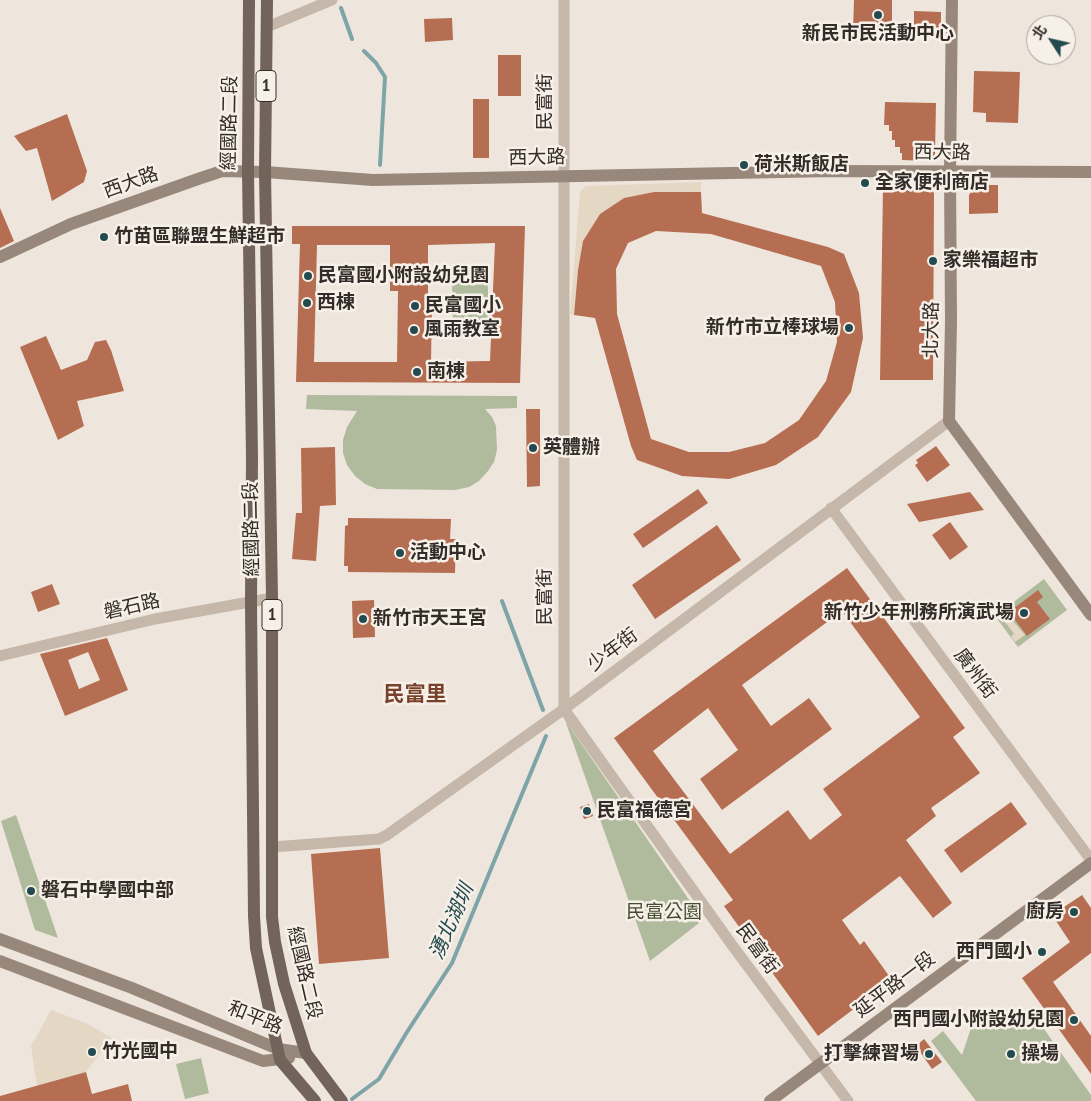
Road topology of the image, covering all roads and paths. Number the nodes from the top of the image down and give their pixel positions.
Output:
1 (249, 0) edge
2 (267, 0) edge
3 (332, 0) edge
4 (564, 0) edge
5 (952, 0) edge
6 (266, 27) junction
7 (248, 171) junction
8 (265, 172) junction
9 (950, 172) junction
10 (1091, 172) edge
11 (564, 177) junction
12 (0, 258) edge
13 (949, 421) junction
14 (831, 508) junction
15 (272, 598) junction
16 (251, 602) junction
17 (1091, 615) edge
18 (0, 656) edge
19 (564, 709) junction
20 (273, 847) junction
21 (1091, 861) edge
22 (0, 939) edge
23 (0, 961) edge
24 (64, 963) junction
25 (57, 983) junction
26 (306, 1053) junction
27 (279, 1054) junction
28 (820, 1064) junction
29 (315, 1101) edge
30 (342, 1101) edge
31 (770, 1101) edge
32 (848, 1101) edge

1 - 7 main road, 經國路二段 / 1
2 - 6 main road, 經國路二段 / 1
3 - 6 street
4 - 11 street, 民富街
5 - 9 street, 北大路
6 - 8 main road, 經國路二段 / 1
7 - 8 street, 西大路
7 - 12 street, 西大路
7 - 16 main road, 經國路二段 / 1
8 - 11 street, 西大路
8 - 15 main road, 經國路二段 / 1
9 - 10 street, 西大路
9 - 11 street, 西大路
9 - 13 street, 北大路
11 - 19 street, 民富街
13 - 14 street, 少年街
13 - 17 street
14 - 19 street, 少年街
14 - 21 street, 廣州街
15 - 16 street, 磐石路
15 - 20 main road, 經國路二段 / 1
16 - 18 street, 磐石路
16 - 27 main road, 經國路二段 / 1
19 - 20 street, 少年街
19 - 28 street, 民富街
20 - 26 main road, 經國路二段 / 1
21 - 28 street, 延平路一段
22 - 24 street, 和平路
23 - 25 street, 和平路
24 - 25 street
24 - 27 street, 和平路
25 - 27 street, 和平路
26 - 27 street, 和平路
26 - 30 main road, 經國路二段 / 1
27 - 29 main road, 經國路二段 / 1
28 - 31 street, 延平路一段
28 - 32 street, 民富街

